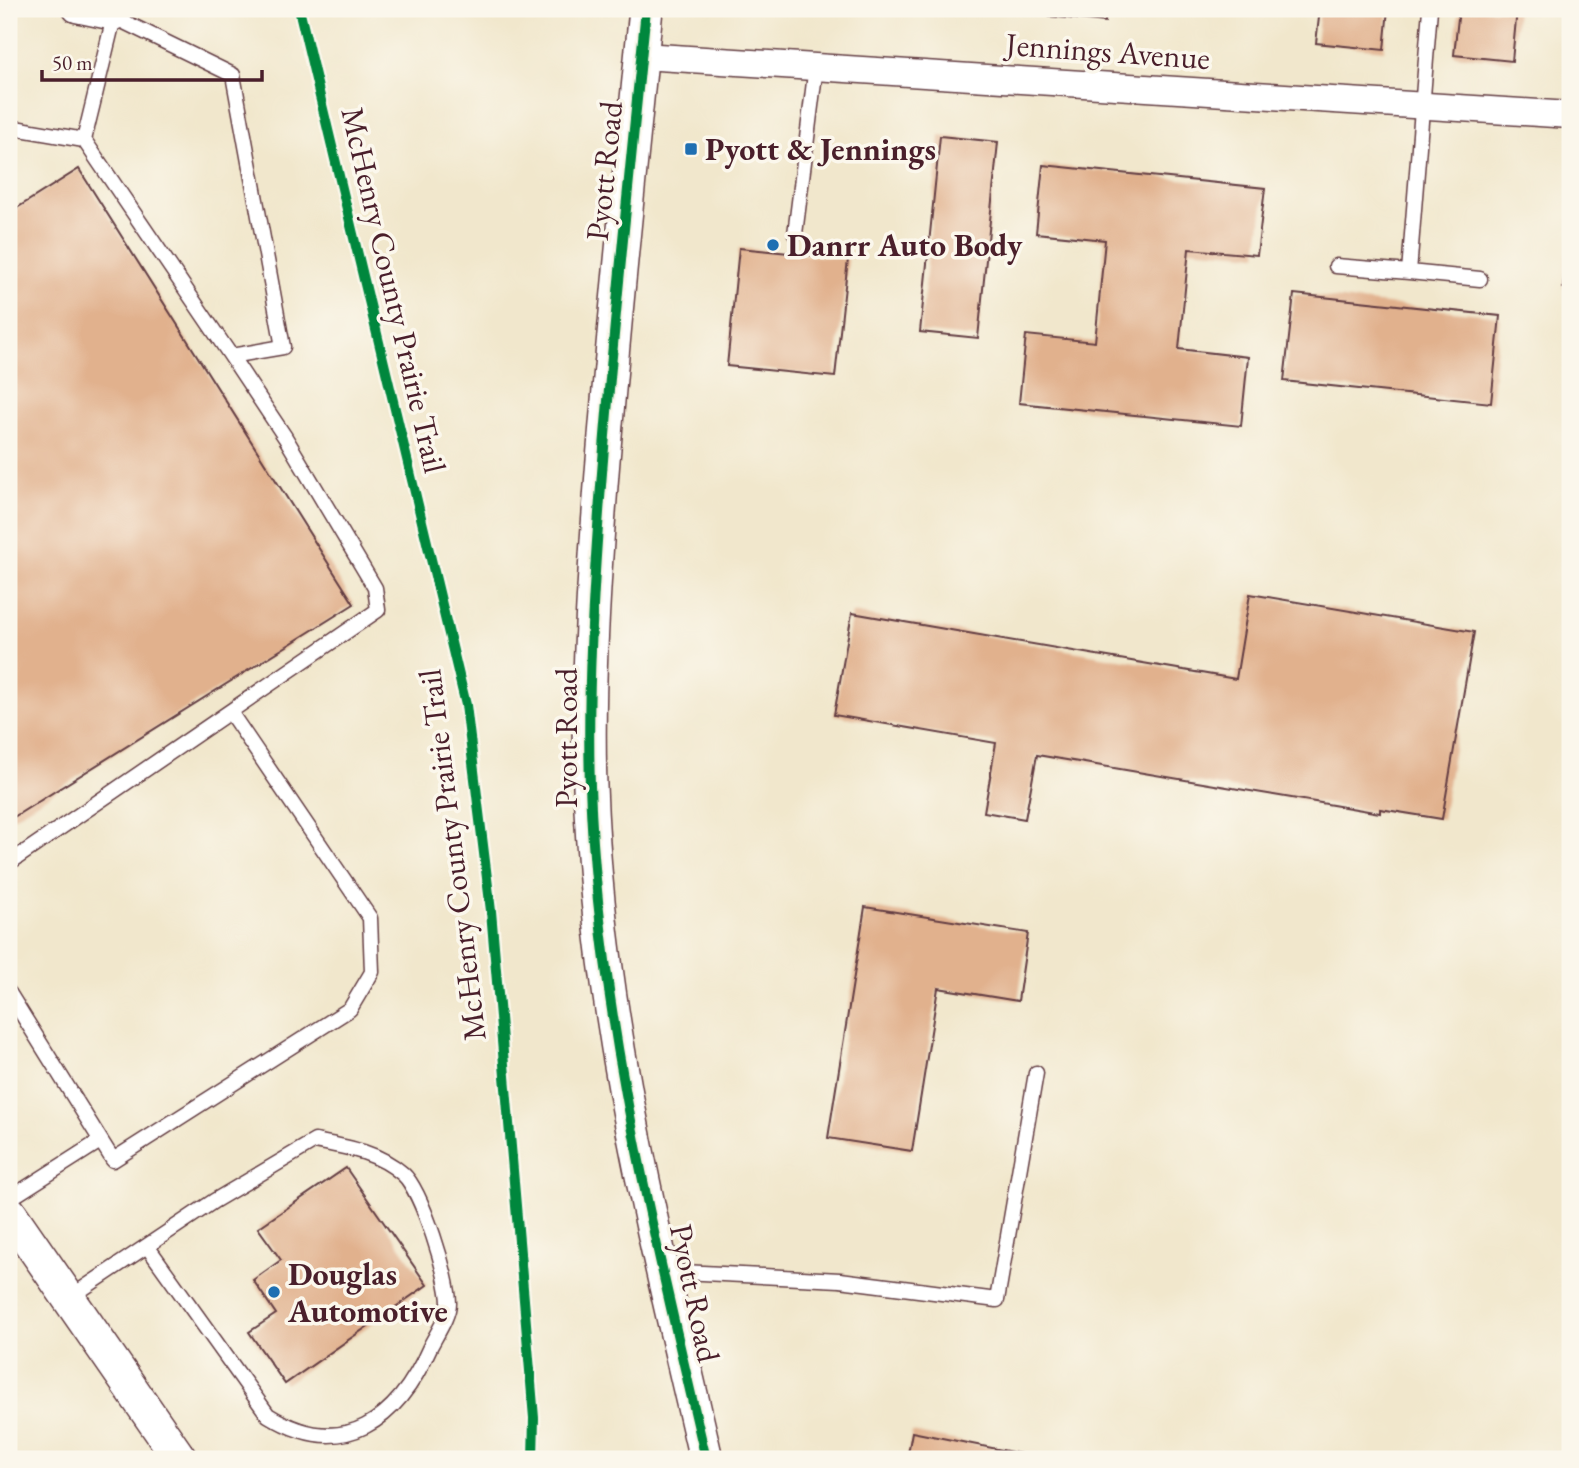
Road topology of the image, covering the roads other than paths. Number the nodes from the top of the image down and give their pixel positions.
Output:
1 (76, 9) edge
2 (646, 9) edge
3 (1430, 9) edge
4 (114, 17) junction
5 (642, 56) junction
6 (816, 66) junction
7 (1422, 105) junction
8 (1570, 115) edge
9 (9, 127) edge
10 (84, 141) junction
11 (795, 234) dead end
12 (1336, 266) dead end
13 (1409, 272) junction
14 (1480, 279) dead end
15 (231, 356) junction
16 (230, 712) junction
17 (9, 863) edge
18 (9, 993) edge
19 (1036, 1073) dead end
20 (100, 1141) junction
21 (9, 1199) edge
22 (9, 1212) edge
23 (147, 1246) junction
24 (663, 1271) junction
25 (69, 1298) junction
26 (180, 1459) edge
27 (706, 1459) edge

1 - 4 street
2 - 5 street, Pyott Road
3 - 7 lane
4 - 10 lane
4 - 15 lane
5 - 6 street, Jennings Avenue
5 - 24 street, Pyott Road
6 - 7 street, Jennings Avenue
6 - 11 lane
7 - 8 street, Jennings Avenue
7 - 13 lane
9 - 10 lane
10 - 15 lane
12 - 13 lane
13 - 14 lane
15 - 16 lane
16 - 17 lane
16 - 20 lane
18 - 20 lane
19 - 24 lane
20 - 21 lane
22 - 25 street
23 - 23 lane
23 - 25 lane
24 - 27 street, Pyott Road
25 - 26 street

